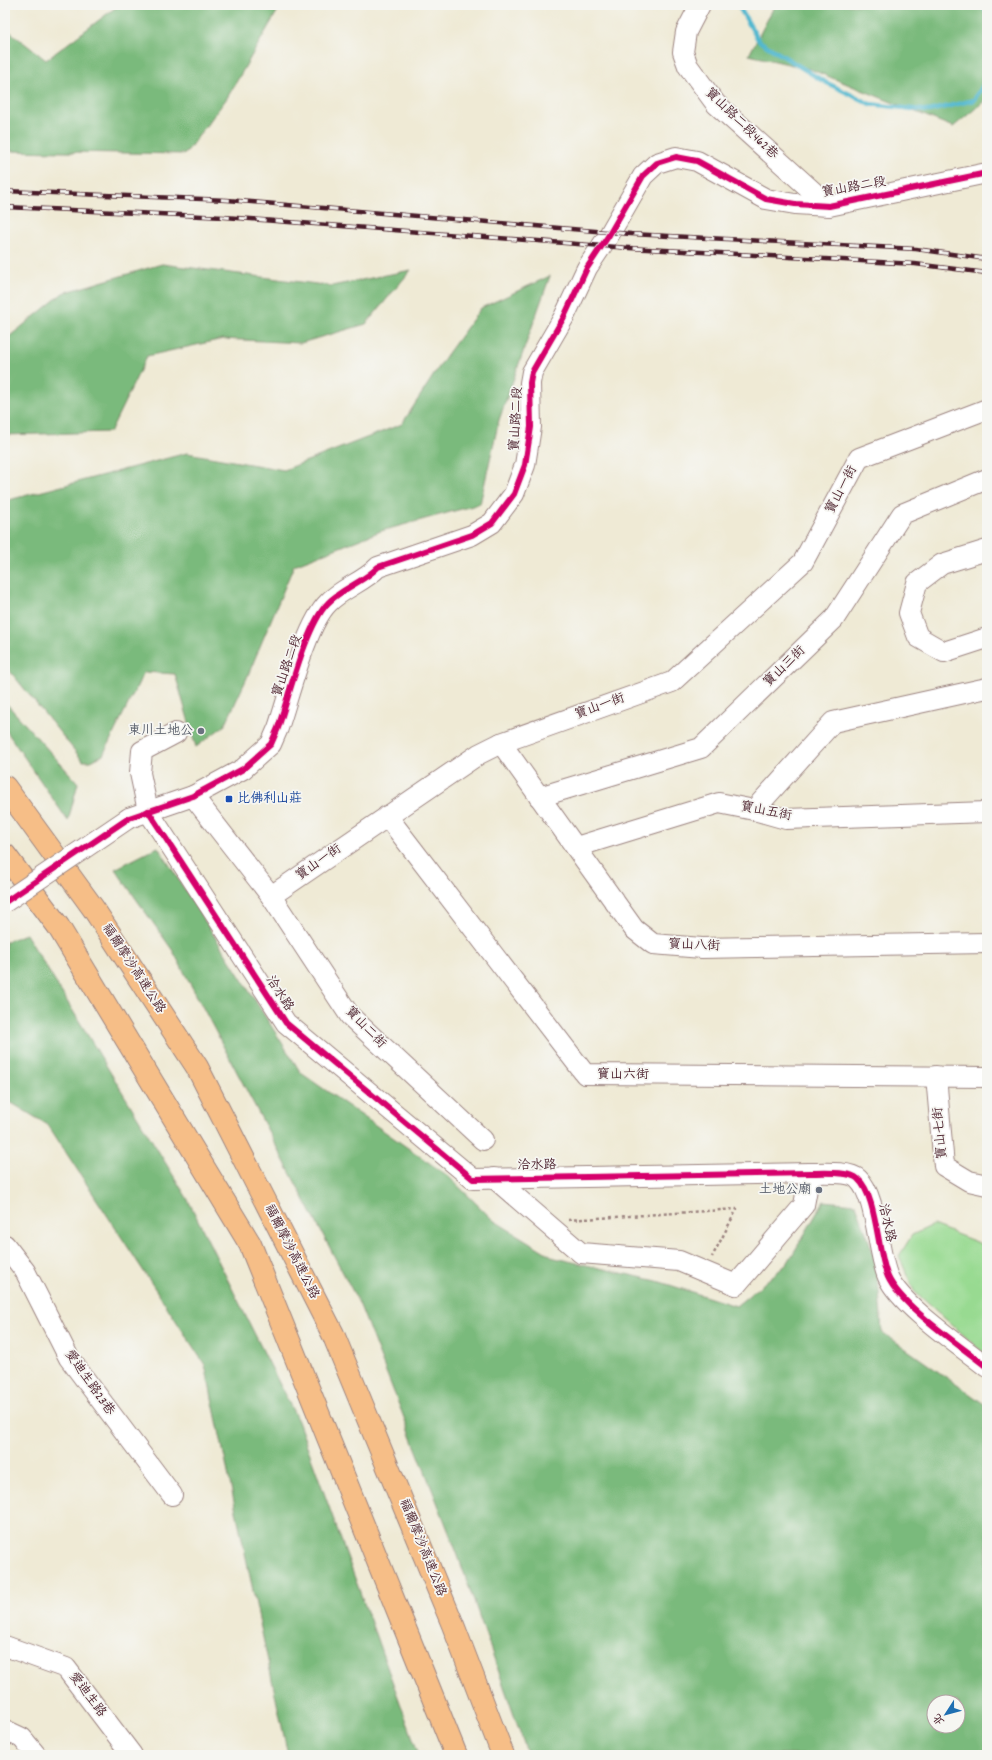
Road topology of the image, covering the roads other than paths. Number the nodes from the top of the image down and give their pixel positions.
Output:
1 (700, 5) edge
2 (987, 173) edge
3 (829, 206) junction
4 (987, 409) edge
5 (987, 479) edge
6 (987, 550) edge
7 (987, 638) edge
8 (987, 688) edge
9 (176, 732) dead end
10 (500, 743) junction
11 (5, 787) edge
12 (193, 796) junction
13 (539, 797) junction
14 (754, 810) junction
15 (148, 811) junction
16 (987, 812) edge
17 (387, 816) junction
18 (576, 847) junction
19 (5, 855) edge
20 (271, 896) junction
21 (5, 902) edge
22 (987, 943) edge
23 (936, 1076) junction
24 (987, 1077) edge
25 (483, 1140) dead end
26 (810, 1173) junction
27 (494, 1178) junction
28 (987, 1185) edge
29 (5, 1245) edge
30 (987, 1367) edge
31 (172, 1495) dead end
32 (5, 1646) edge
33 (5, 1730) edge
34 (36, 1755) edge
35 (132, 1755) edge
36 (456, 1755) edge
37 (503, 1755) edge

1 - 3 street, 寶山路二段462巷
2 - 3 street, 寶山路二段
3 - 12 street, 寶山路二段
4 - 10 street, 寶山一街
5 - 13 street, 寶山三街
6 - 7 street
8 - 14 street
9 - 15 street
10 - 13 street, 寶山八街
10 - 17 street, 寶山一街
11 - 37 highway, 福爾摩沙高速公路
12 - 15 street, 寶山路二段
12 - 20 street
13 - 18 street, 寶山八街
14 - 16 street, 寶山五街
14 - 18 street, 寶山五街
15 - 21 street, 寶山路二段, bridge
15 - 27 street, 洽水路
17 - 20 street, 寶山一街
17 - 23 street, 寶山六街
18 - 22 street, 寶山八街
19 - 36 highway
20 - 25 street, 寶山二街
23 - 24 street, 寶山六街
23 - 28 street, 寶山七街
26 - 27 street, 洽水路
26 - 27 street, 洽水路
26 - 30 street, 洽水路
29 - 31 street, 愛迪生路23巷
32 - 35 street, 愛迪生路
33 - 34 street

